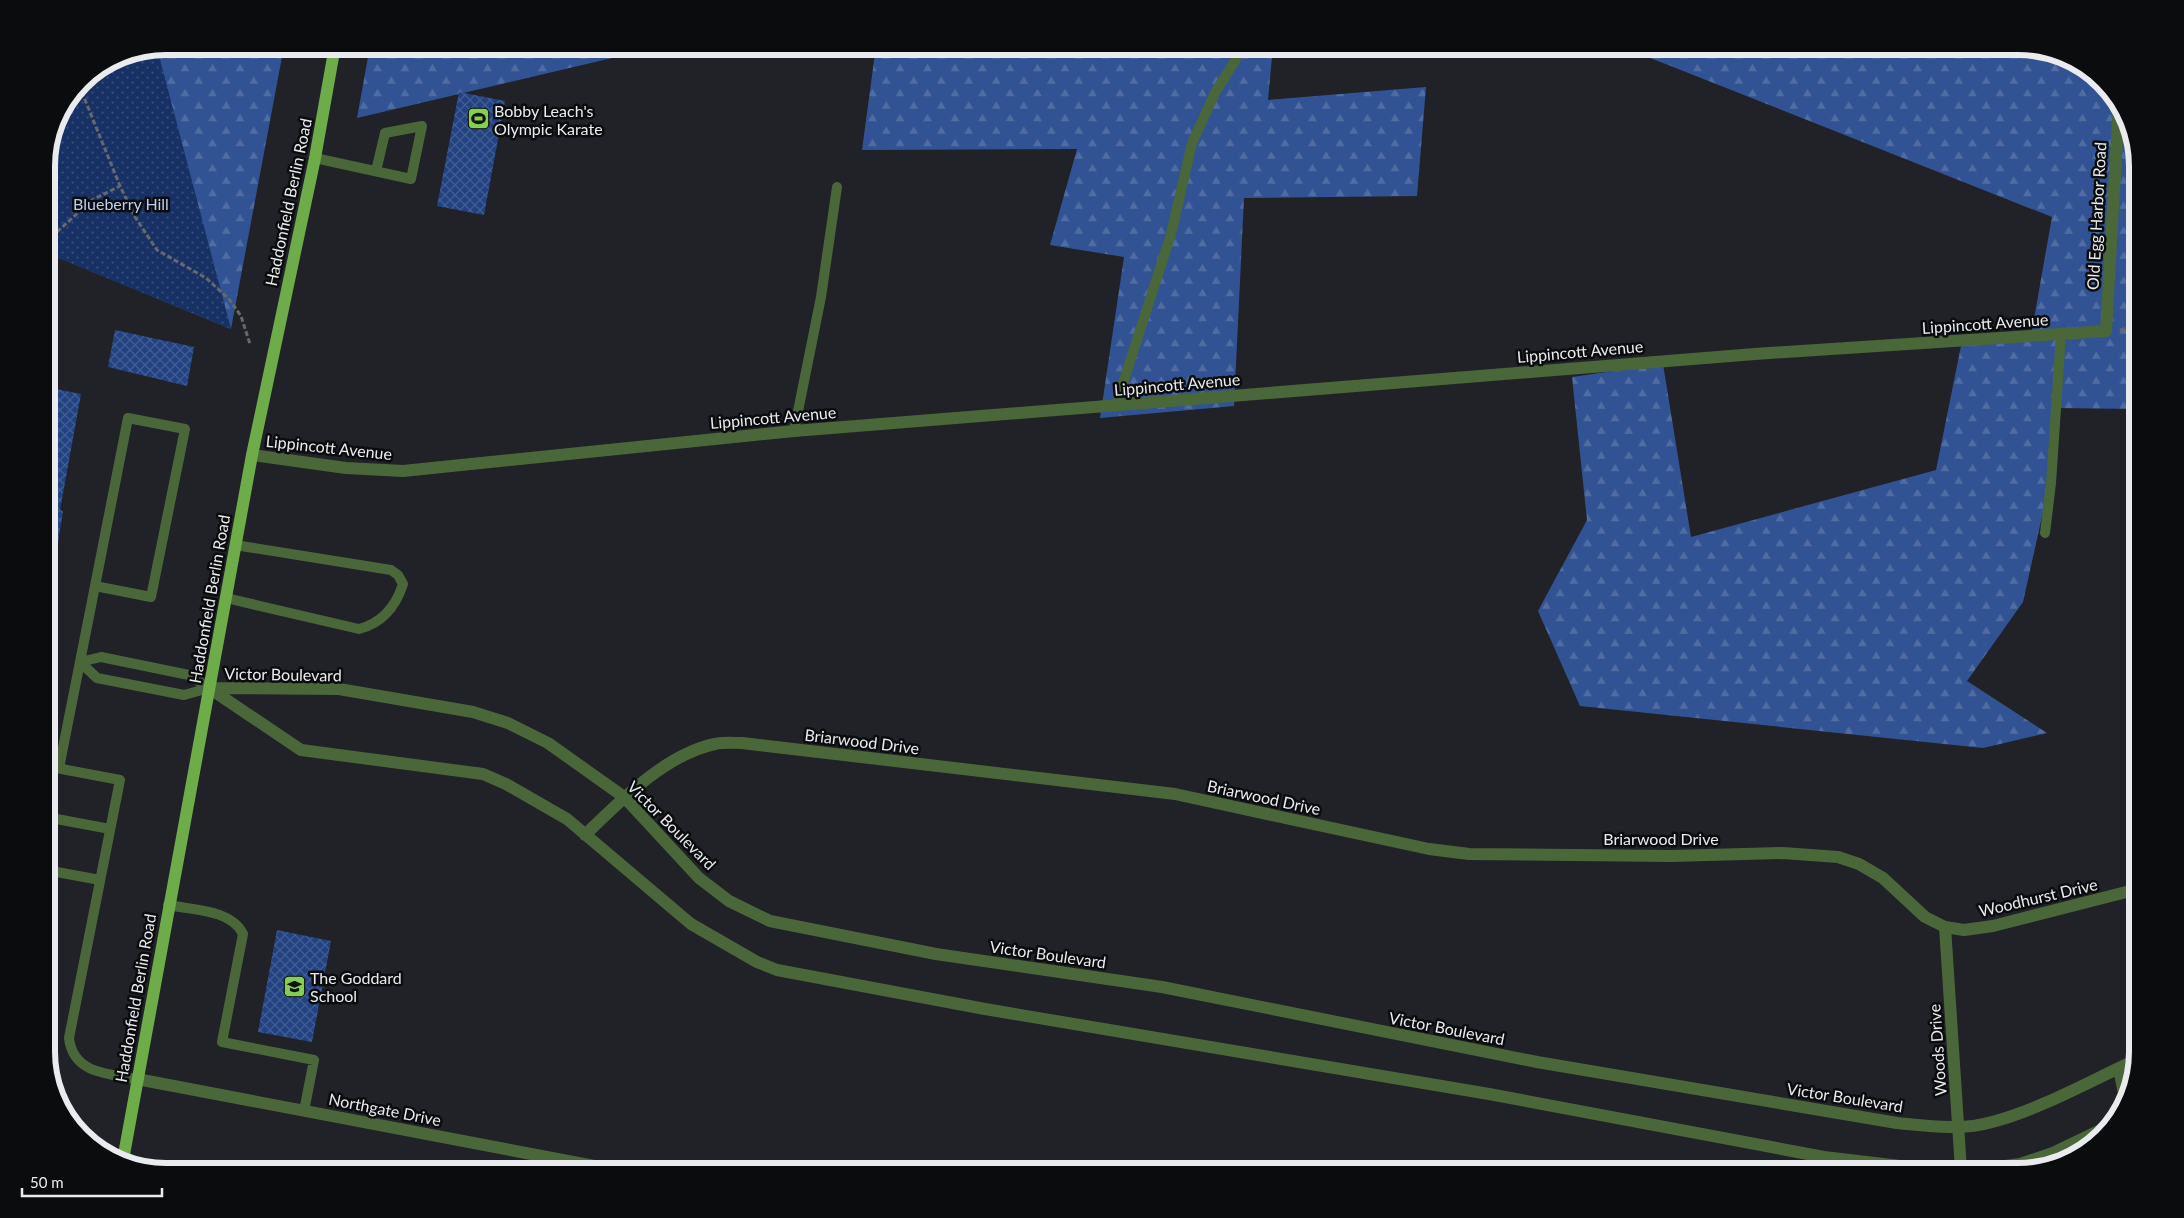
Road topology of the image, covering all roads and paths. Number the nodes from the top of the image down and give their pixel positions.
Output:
1 (333, 55) edge
2 (1238, 55) edge
3 (82, 93) edge
4 (2118, 117) edge
5 (315, 158) junction
6 (376, 171) junction
7 (120, 186) junction
8 (837, 187) dead end
9 (55, 234) edge
10 (2106, 331) joint
11 (2061, 334) junction
12 (250, 344) dead end
13 (1116, 405) junction
14 (794, 431) junction
15 (252, 455) junction
16 (2045, 533) dead end
17 (235, 545) junction
18 (95, 586) junction
19 (226, 598) junction
20 (80, 662) junction
21 (209, 688) junction
22 (55, 767) edge
23 (59, 768) junction
24 (624, 797) junction
25 (55, 819) edge
26 (110, 829) junction
27 (584, 835) junction
28 (55, 872) edge
29 (100, 880) junction
30 (2129, 891) edge
31 (168, 905) junction
32 (1945, 927) junction
33 (2128, 1064) edge
34 (2119, 1068) junction
35 (137, 1079) junction
36 (2123, 1088) edge
37 (304, 1111) junction
38 (1958, 1126) junction
39 (2093, 1134) edge
40 (124, 1155) edge
41 (578, 1163) edge
42 (1875, 1163) edge
43 (1961, 1163) edge
44 (2024, 1163) edge

1 - 5 main road, Haddonfield Berlin Road
2 - 13 lane
3 - 7 path
4 - 10 street, Old Egg Harbor Road
5 - 6 lane
5 - 15 main road, Haddonfield Berlin Road
6 - 6 lane
7 - 9 path
7 - 12 path
8 - 14 lane
10 - 11 street, Lippincott Avenue
11 - 13 street, Lippincott Avenue
11 - 16 lane
13 - 14 street, Lippincott Avenue
14 - 15 street, Lippincott Avenue
15 - 17 main road, Haddonfield Berlin Road
17 - 19 main road, Haddonfield Berlin Road
17 - 19 lane
18 - 18 lane
18 - 20 lane
19 - 21 main road, Haddonfield Berlin Road
20 - 21 lane
20 - 21 lane
20 - 23 lane
21 - 24 street, Victor Boulevard
21 - 27 street, Victor Boulevard
21 - 31 main road, Haddonfield Berlin Road
22 - 23 lane
23 - 26 lane
24 - 27 street, Briarwood Drive
24 - 32 street, Briarwood Drive
24 - 38 street, Victor Boulevard
25 - 26 lane
26 - 29 lane
27 - 42 street, Victor Boulevard
28 - 29 lane
29 - 35 lane
30 - 32 street, Woodhurst Drive
31 - 35 main road, Haddonfield Berlin Road
31 - 37 lane
32 - 38 street, Woods Drive
33 - 34 street, Victor Boulevard
34 - 36 street
34 - 38 street, Victor Boulevard
35 - 37 street, Northgate Drive
35 - 40 main road, Haddonfield Berlin Road
37 - 41 street, Northgate Drive
38 - 43 street, Woods Drive
39 - 44 street, Victor Boulevard

